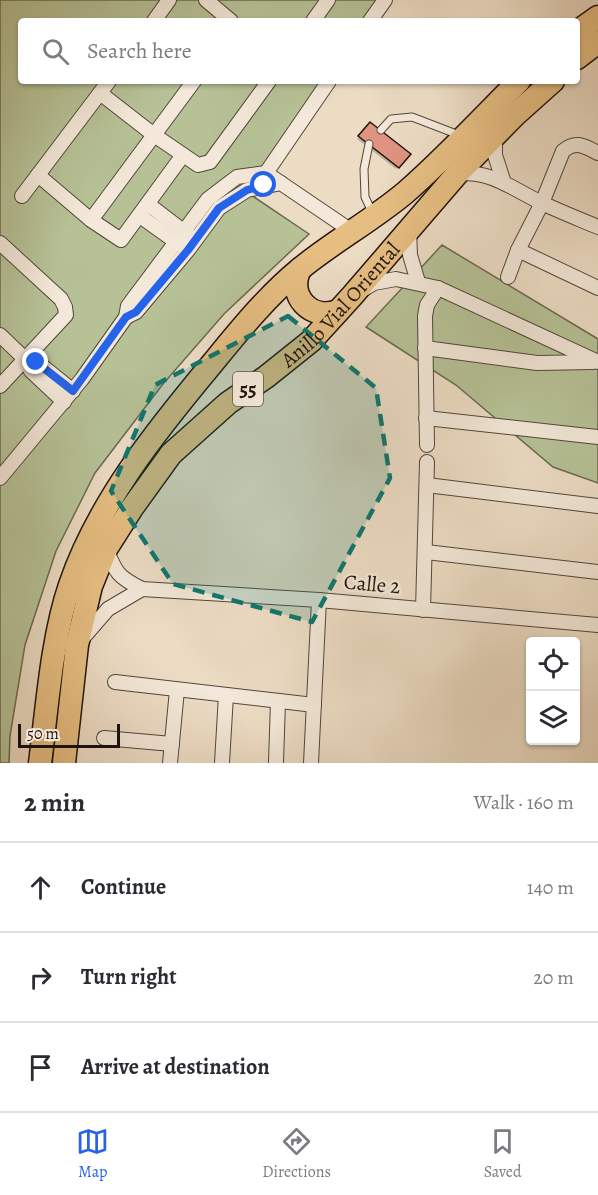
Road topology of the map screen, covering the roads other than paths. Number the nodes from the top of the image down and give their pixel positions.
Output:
1 (170, 0) edge
2 (206, 0) edge
3 (328, 0) edge
4 (385, 0) edge
5 (598, 16) edge
6 (156, 18) edge
7 (227, 18) edge
8 (314, 18) edge
9 (372, 18) edge
10 (589, 46) edge
11 (107, 84) edge
12 (192, 84) edge
13 (267, 84) edge
14 (327, 84) edge
15 (516, 84) edge
16 (550, 84) edge
17 (100, 93) junction
18 (381, 130) dead end
19 (154, 135) junction
20 (495, 135) junction
21 (464, 138) junction
22 (369, 144) dead end
23 (598, 153) edge
24 (183, 155) junction
25 (457, 174) junction
26 (38, 175) junction
27 (265, 179) junction
28 (504, 183) junction
29 (22, 196) dead end
30 (542, 203) junction
31 (148, 204) junction
32 (140, 216) junction
33 (374, 217) junction
34 (91, 220) junction
35 (598, 227) edge
36 (409, 228) junction
37 (353, 231) junction
38 (186, 241) junction
39 (0, 243) edge
40 (518, 250) junction
41 (300, 269) junction
42 (508, 277) dead end
43 (418, 282) junction
44 (438, 288) junction
45 (598, 288) edge
46 (345, 303) junction
47 (0, 335) edge
48 (425, 348) junction
49 (25, 359) junction
50 (597, 362) edge
51 (0, 386) edge
52 (68, 397) junction
53 (426, 418) junction
54 (598, 437) edge
55 (427, 445) dead end
56 (427, 462) dead end
57 (0, 478) edge
58 (427, 485) junction
59 (598, 506) edge
60 (106, 549) junction
61 (426, 552) junction
62 (598, 572) edge
63 (142, 589) junction
64 (319, 600) junction
65 (423, 610) junction
66 (598, 625) edge
67 (77, 645) junction
68 (115, 682) dead end
69 (177, 690) junction
70 (226, 695) junction
71 (278, 701) junction
72 (314, 705) junction
73 (104, 738) dead end
74 (172, 744) junction
75 (40, 763) edge
76 (64, 763) edge
77 (170, 763) edge
78 (222, 763) edge
79 (276, 763) edge
80 (311, 763) edge

1 - 6 street
2 - 7 street
3 - 8 street
4 - 9 street
5 - 10 highway
11 - 17 street
12 - 19 street
13 - 24 street
14 - 27 street
15 - 21 highway, Anillo Vial Oriental / 55
16 - 20 highway, Anillo Vial Oriental / 55
17 - 19 street
17 - 26 street
18 - 21 lane
19 - 24 street
19 - 34 street
20 - 25 highway, Anillo Vial Oriental / 55
20 - 28 street
21 - 33 highway, Anillo Vial Oriental / 55
22 - 33 lane
23 - 30 street
24 - 31 street
25 - 28 street
25 - 36 highway, Anillo Vial Oriental / 55
26 - 29 street
26 - 34 street
27 - 37 street
27 - 38 street
28 - 30 street
30 - 35 street
30 - 40 street
31 - 32 street
31 - 38 street
32 - 34 street
32 - 38 street
33 - 37 highway, Anillo Vial Oriental / 55
36 - 43 street
36 - 46 highway, Anillo Vial Oriental / 55
37 - 41 highway, Anillo Vial Oriental / 55
38 - 52 street
39 - 49 street
40 - 42 street
40 - 45 street
41 - 46 highway
41 - 75 highway, Anillo Vial Oriental / 55
43 - 44 street
43 - 46 street
44 - 48 street
44 - 50 street
46 - 60 highway, Anillo Vial Oriental / 55
47 - 49 street
48 - 50 street
48 - 53 street
49 - 51 street
49 - 52 street
52 - 57 street
53 - 54 street
53 - 55 street
56 - 58 street
58 - 59 street
58 - 61 street
60 - 63 street
60 - 67 highway, Anillo Vial Oriental / 55
61 - 62 street
61 - 65 street
63 - 64 street, Calle 2
63 - 67 street
64 - 65 street, Calle 2
64 - 72 street
65 - 66 street, Calle 2
67 - 76 highway, Anillo Vial Oriental / 55
68 - 69 street
69 - 70 street
69 - 74 street
70 - 71 street
70 - 78 street
71 - 72 street
71 - 79 street
72 - 80 street
73 - 74 street
74 - 77 street

